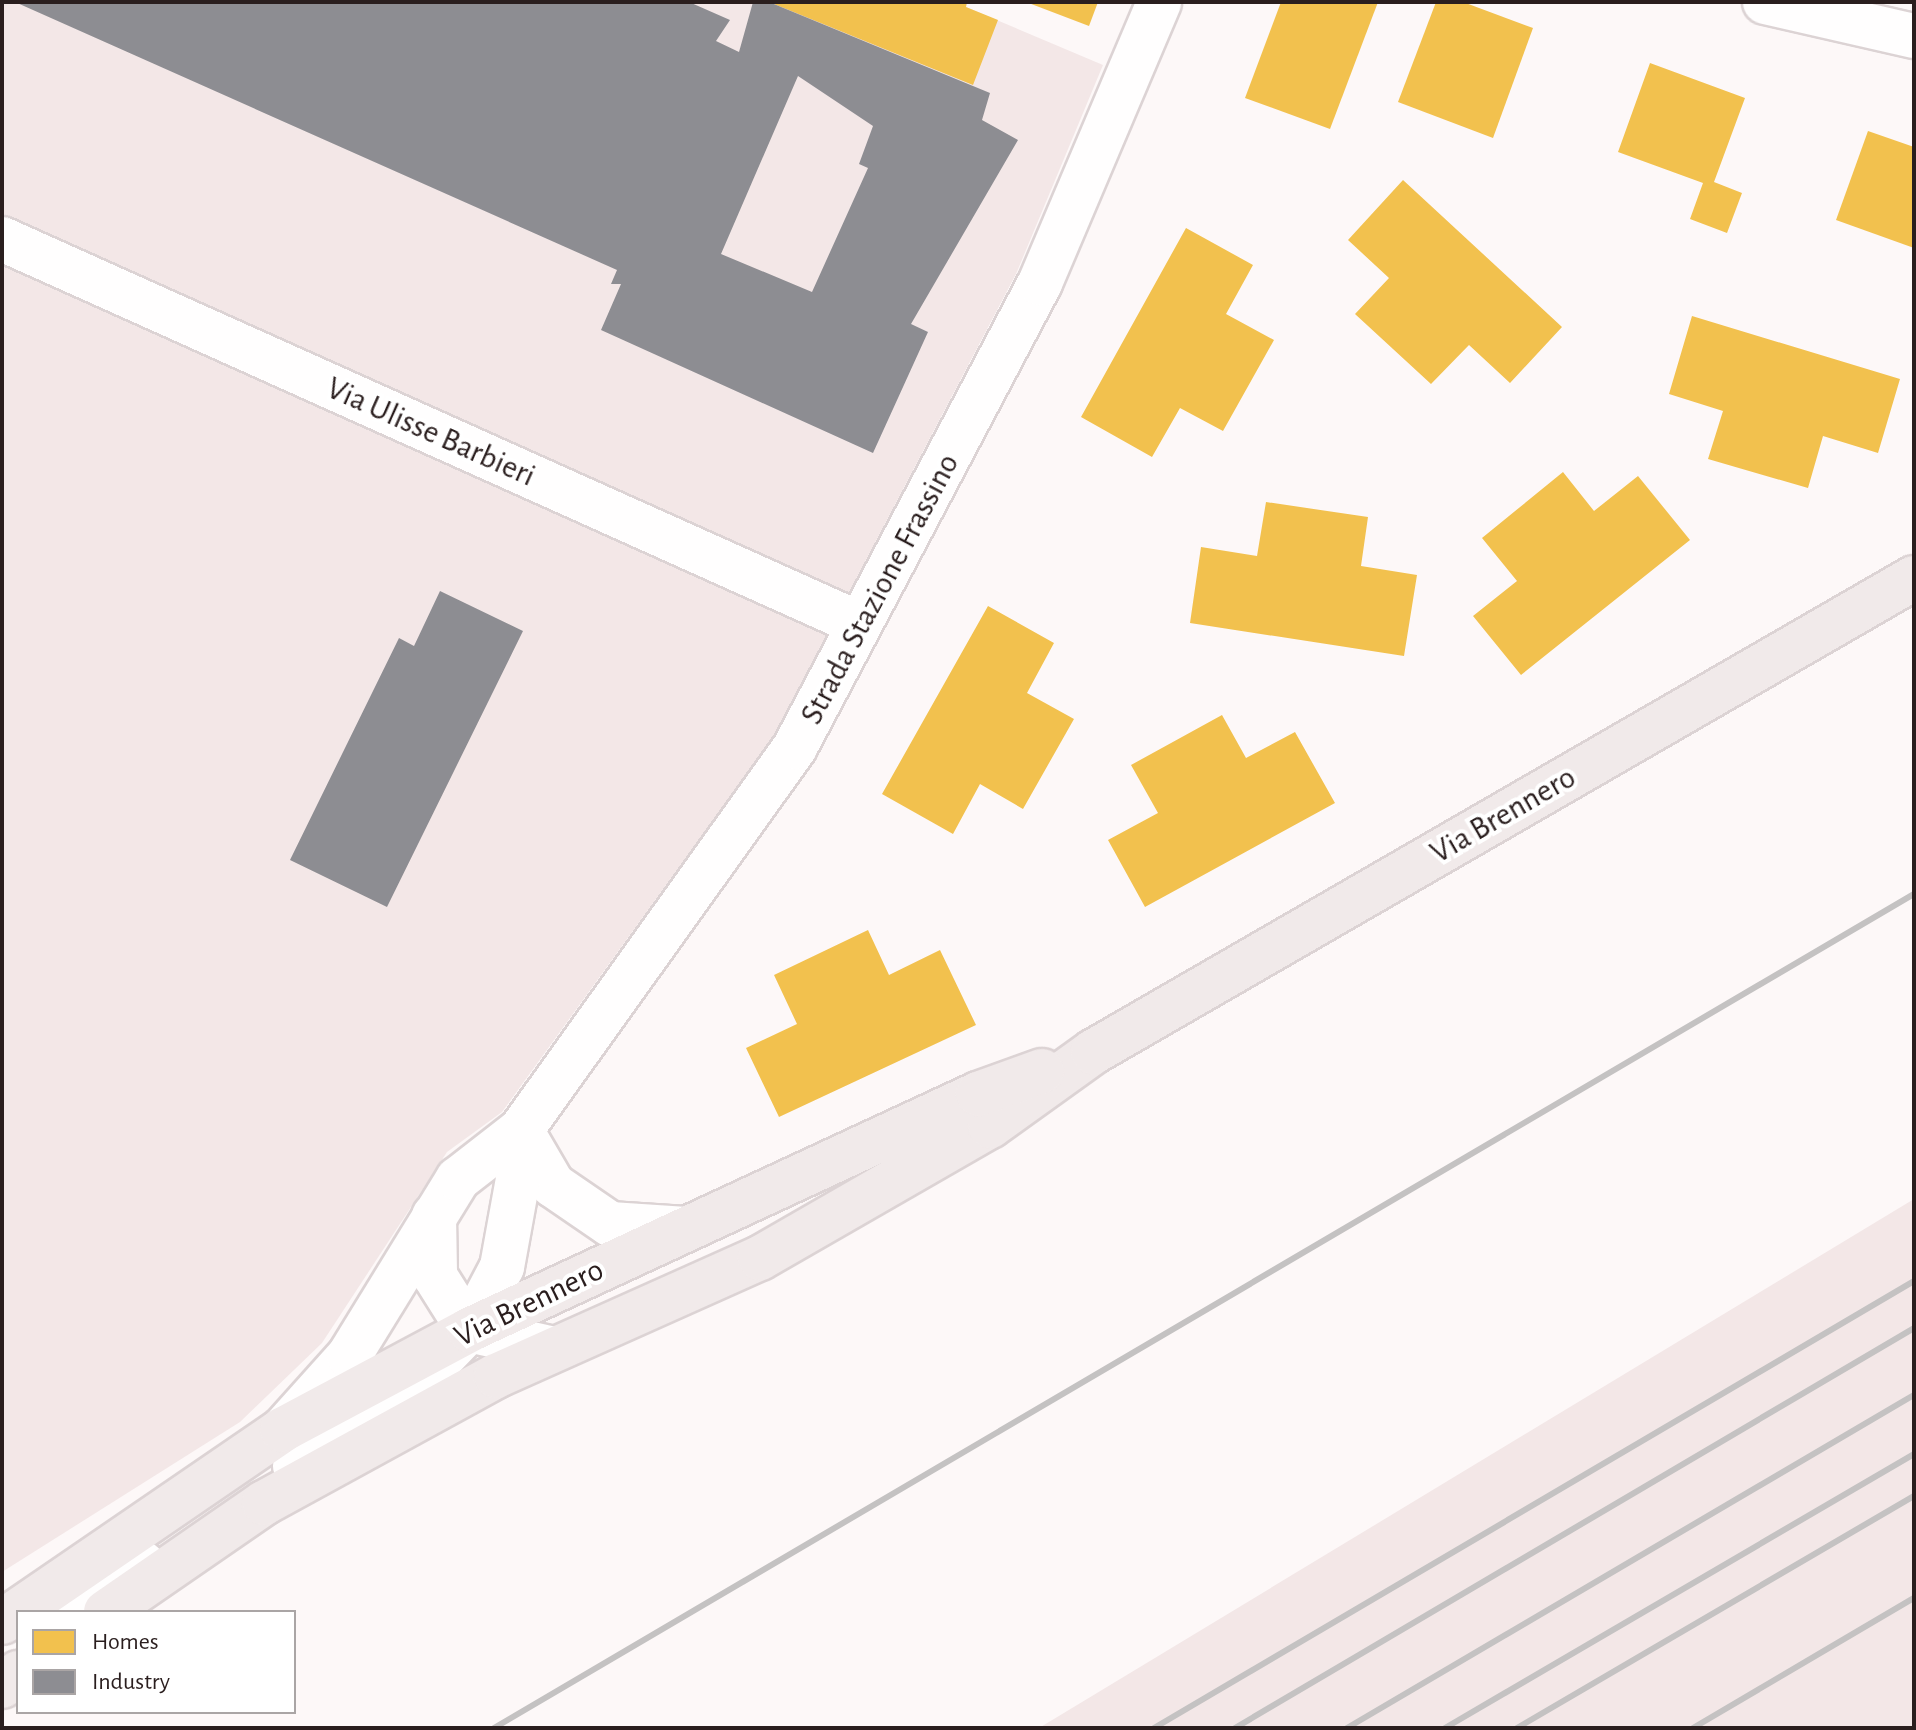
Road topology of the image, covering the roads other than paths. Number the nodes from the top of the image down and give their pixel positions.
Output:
1 (1159, 2) edge
2 (1765, 2) edge
3 (1914, 36) edge
4 (2, 239) edge
5 (1914, 578) edge
6 (860, 624) junction
7 (1093, 1052) junction
8 (521, 1130) junction
9 (434, 1216) junction
10 (686, 1229) junction
11 (469, 1330) junction
12 (554, 1349) junction
13 (282, 1430) junction
14 (20, 1610) edge
15 (70, 1610) edge
16 (109, 1610) edge

1 - 6 street, Strada Stazione Frassino
2 - 3 street
4 - 6 street, Via Ulisse Barbieri
5 - 7 main road, Via Brennero
6 - 8 street, Strada Stazione Frassino
7 - 10 main road, Via Brennero
7 - 12 main road, Via Brennero
8 - 9 street, Strada Stazione Frassino
8 - 10 street
8 - 11 street
9 - 11 street
9 - 13 street, Strada Stazione Frassino
10 - 11 main road, Via Brennero
11 - 12 street
11 - 13 main road, Via Brennero
11 - 15 street
12 - 16 main road, Via Brennero
13 - 14 main road, Via Brennero

